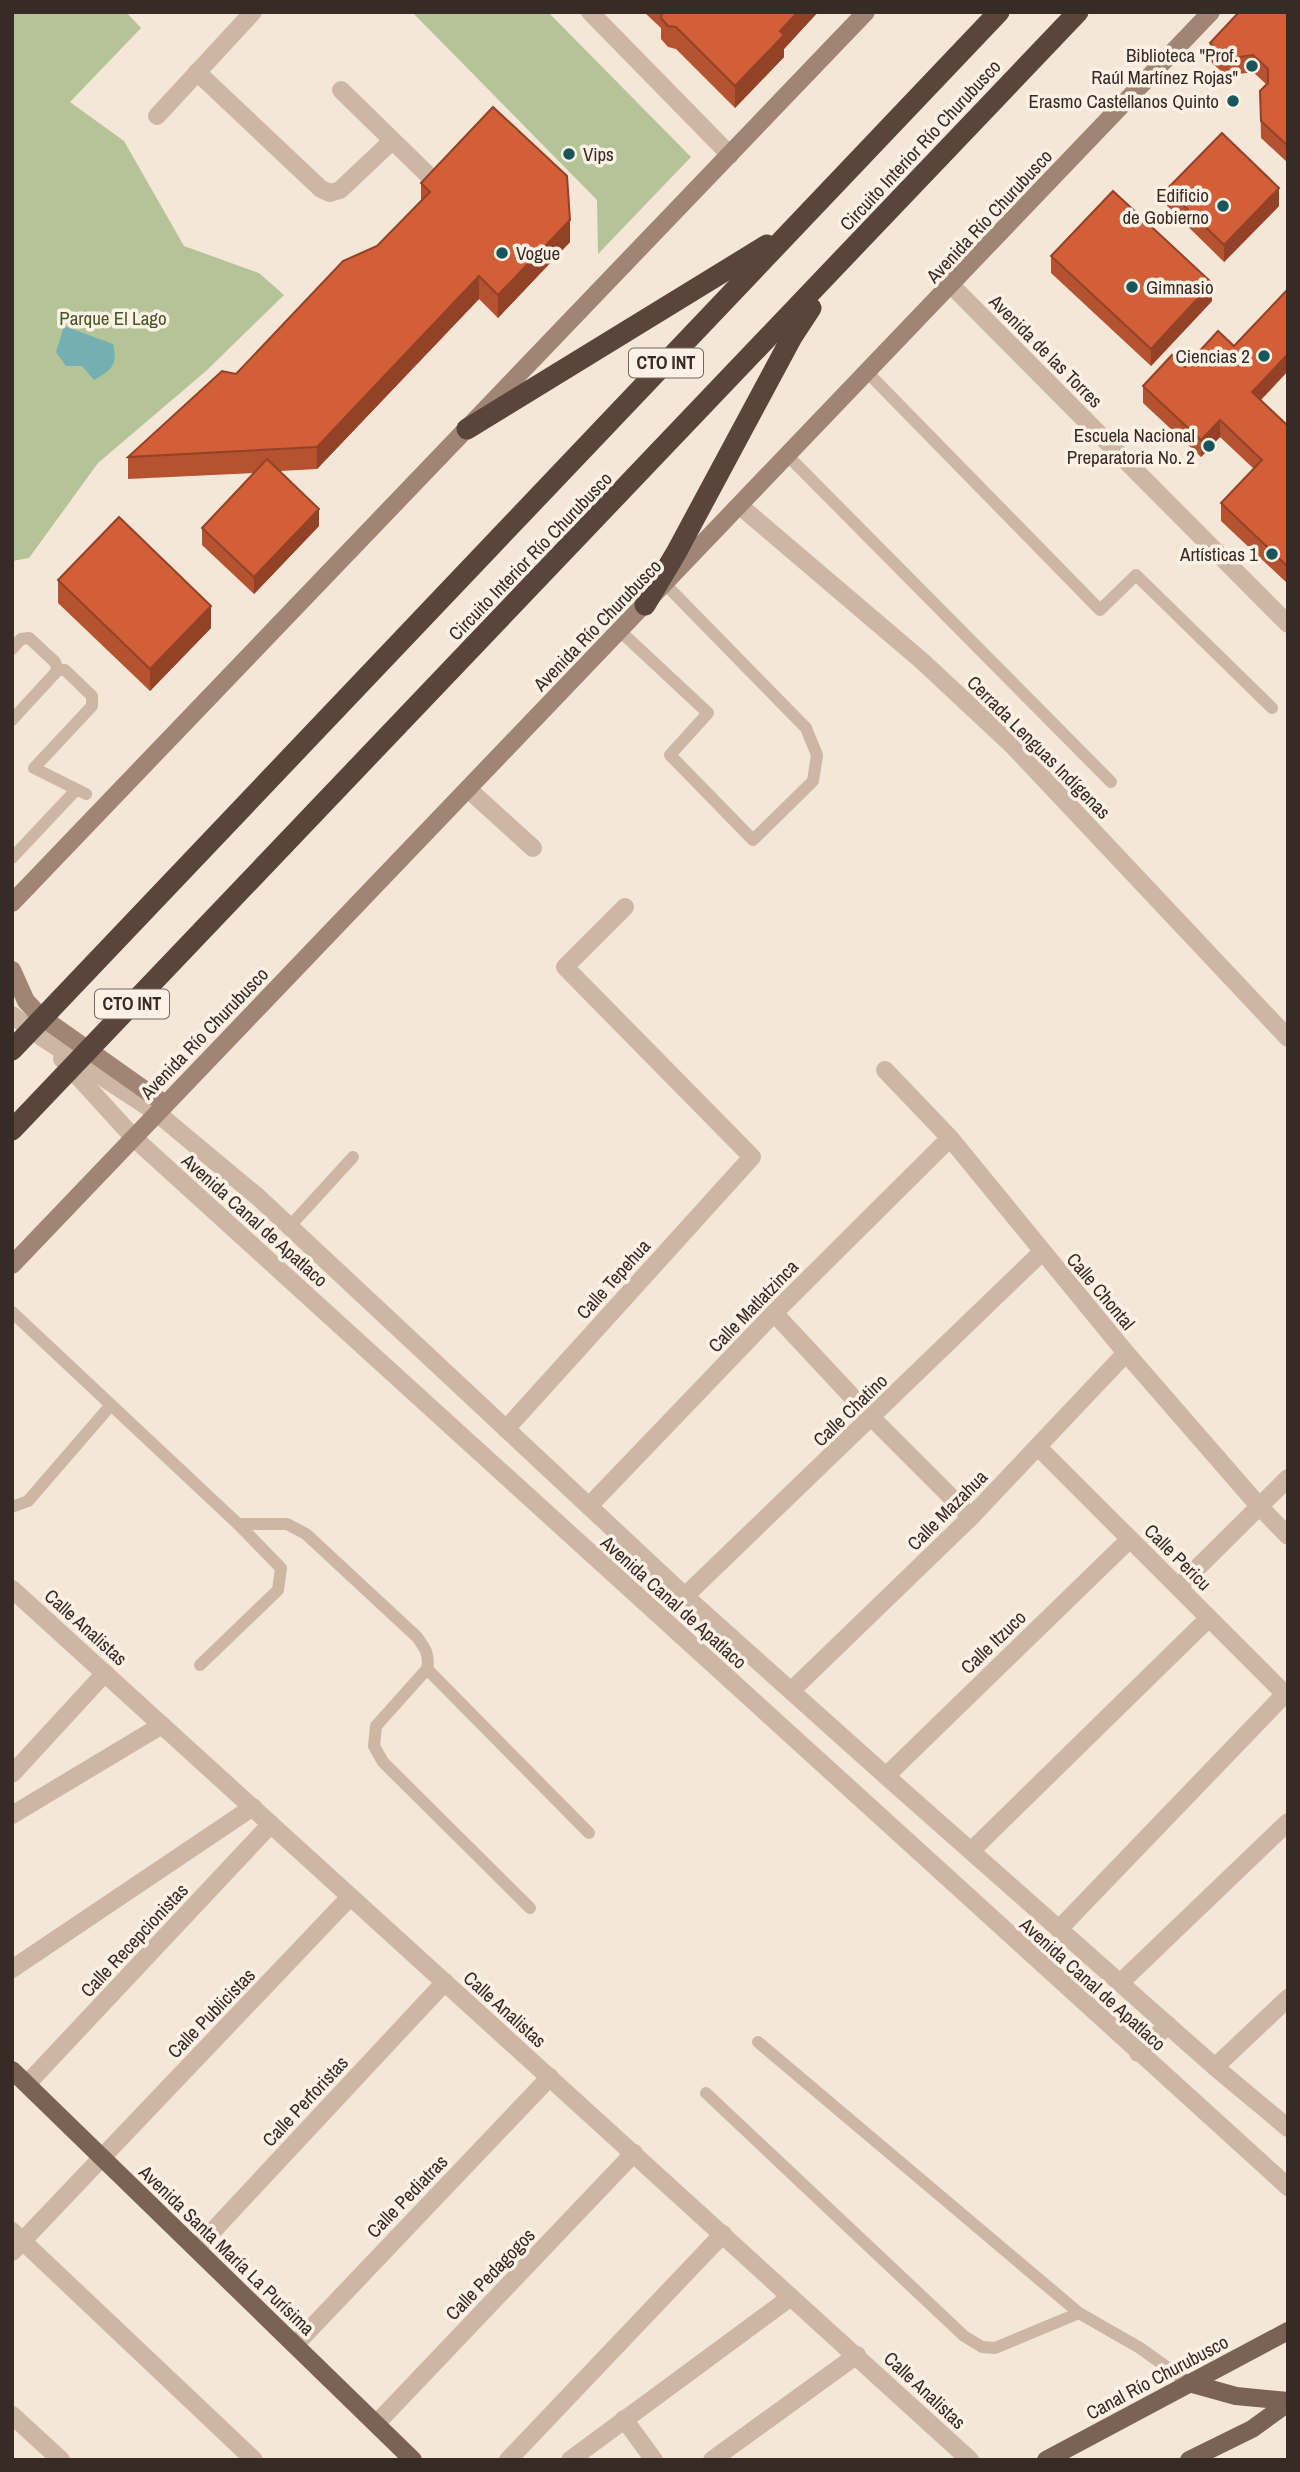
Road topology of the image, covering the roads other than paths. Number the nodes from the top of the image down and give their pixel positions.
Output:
1 (253, 12) edge
2 (590, 12) edge
3 (866, 12) edge
4 (999, 12) edge
5 (1211, 12) edge
6 (1078, 13) edge
7 (197, 72) junction
8 (341, 90) dead end
9 (157, 117) dead end
10 (392, 141) junction
11 (730, 155) junction
12 (429, 176) edge
13 (790, 232) junction
14 (835, 269) junction
15 (952, 286) junction
16 (868, 373) junction
17 (467, 429) junction
18 (788, 456) junction
19 (740, 506) junction
20 (664, 584) junction
21 (645, 605) junction
22 (1288, 624) edge
23 (620, 631) junction
24 (12, 649) edge
25 (58, 670) junction
26 (1272, 708) dead end
27 (12, 720) edge
28 (1111, 782) dead end
29 (468, 789) junction
30 (534, 848) dead end
31 (12, 858) edge
32 (12, 903) edge
33 (625, 907) dead end
34 (12, 970) edge
35 (12, 1015) edge
36 (43, 1038) junction
37 (1288, 1038) edge
38 (12, 1050) edge
39 (886, 1070) dead end
40 (161, 1109) junction
41 (12, 1130) edge
42 (134, 1138) junction
43 (950, 1138) junction
44 (353, 1157) dead end
45 (290, 1226) junction
46 (1042, 1252) junction
47 (12, 1265) edge
48 (12, 1312) edge
49 (774, 1313) junction
50 (1126, 1353) junction
51 (111, 1405) junction
52 (872, 1418) junction
53 (506, 1429) junction
54 (1038, 1447) junction
55 (1288, 1478) edge
56 (589, 1506) junction
57 (1259, 1506) junction
58 (12, 1507) edge
59 (971, 1517) junction
60 (238, 1524) junction
61 (1288, 1535) edge
62 (1130, 1539) junction
63 (1178, 1587) junction
64 (14, 1595) edge
65 (685, 1596) junction
66 (1209, 1618) junction
67 (200, 1665) dead end
68 (427, 1669) junction
69 (105, 1673) junction
70 (792, 1690) junction
71 (1286, 1695) edge
72 (162, 1725) junction
73 (12, 1774) edge
74 (886, 1776) junction
75 (253, 1807) junction
76 (12, 1815) edge
77 (1288, 1822) edge
78 (271, 1824) junction
79 (589, 1833) dead end
80 (972, 1850) junction
81 (350, 1897) junction
82 (530, 1908) dead end
83 (1059, 1929) junction
84 (12, 1969) edge
85 (445, 1982) junction
86 (1121, 1982) junction
87 (1288, 1998) edge
88 (1168, 2025) junction
89 (758, 2042) dead end
90 (1139, 2053) junction
91 (1215, 2067) junction
92 (12, 2070) edge
93 (550, 2077) junction
94 (27, 2084) junction
95 (706, 2093) dead end
96 (1288, 2128) edge
97 (634, 2154) junction
98 (102, 2157) junction
99 (1288, 2187) edge
100 (723, 2234) junction
101 (16, 2242) edge
102 (196, 2249) junction
103 (791, 2297) junction
104 (1079, 2314) junction
105 (1288, 2331) edge
106 (295, 2345) junction
107 (857, 2355) junction
108 (1189, 2383) junction
109 (1288, 2402) edge
110 (12, 2414) edge
111 (624, 2419) junction
112 (376, 2424) junction
113 (61, 2460) edge
114 (254, 2460) edge
115 (413, 2460) edge
116 (508, 2460) edge
117 (570, 2460) edge
118 (654, 2460) edge
119 (712, 2460) edge
120 (970, 2460) edge
121 (1046, 2460) edge
122 (1189, 2460) edge

1 - 7 street
2 - 11 street
3 - 11 main road
4 - 13 highway, Circuito Interior Río Churubusco / CTO INT
5 - 15 main road, Avenida Río Churubusco
6 - 14 highway, Circuito Interior Río Churubusco / CTO INT
7 - 9 street
7 - 10 street
8 - 10 street
10 - 12 street
11 - 17 main road
13 - 17 highway
13 - 38 highway, Circuito Interior Río Churubusco / CTO INT
14 - 21 highway
14 - 41 highway, Circuito Interior Río Churubusco / CTO INT
15 - 16 main road, Avenida Río Churubusco
15 - 22 street, Avenida de las Torres
16 - 18 main road, Avenida Río Churubusco
16 - 26 lane
17 - 32 main road
18 - 19 main road, Avenida Río Churubusco
18 - 28 lane
19 - 20 main road, Avenida Río Churubusco
19 - 37 street, Cerrada Lenguas Indígenas
20 - 21 main road, Avenida Río Churubusco
20 - 23 lane
21 - 23 main road, Avenida Río Churubusco
23 - 29 main road, Avenida Río Churubusco
24 - 25 lane
25 - 27 lane
25 - 31 lane
29 - 30 street
29 - 40 main road, Avenida Río Churubusco
33 - 53 street, Calle Tepehua
34 - 40 main road
35 - 36 street, Avenida Canal de Apatlaco
36 - 40 street, Avenida Canal de Apatlaco
36 - 42 street, Avenida Canal de Apatlaco
39 - 43 street, Calle Chontal
40 - 42 main road, Avenida Río Churubusco
40 - 45 street, Avenida Canal de Apatlaco
42 - 47 main road, Avenida Río Churubusco
42 - 90 street, Avenida Canal de Apatlaco
43 - 46 street, Calle Chontal
43 - 49 street, Calle Matlatzinca
44 - 45 lane
45 - 53 street, Avenida Canal de Apatlaco
46 - 50 street, Calle Chontal
46 - 52 street, Calle Chatino
48 - 51 lane
49 - 52 street
49 - 56 street, Calle Matlatzinca
50 - 54 street, Calle Mazahua
50 - 57 street, Calle Chontal
51 - 58 lane
51 - 60 lane
52 - 59 street
52 - 65 street, Calle Chatino
53 - 56 street, Avenida Canal de Apatlaco
54 - 59 street, Calle Mazahua
54 - 62 street, Calle Pericu
55 - 57 street
56 - 65 street, Avenida Canal de Apatlaco
57 - 61 street, Calle Chontal
57 - 63 street
59 - 70 street, Calle Mazahua
60 - 67 lane
60 - 68 lane
62 - 63 street, Calle Pericu
62 - 74 street, Calle Itzuco
63 - 66 street, Calle Pericu
64 - 69 street, Calle Analistas
65 - 70 street, Avenida Canal de Apatlaco
66 - 71 street, Calle Pericu
66 - 80 street
68 - 79 lane
68 - 82 lane
69 - 72 street, Calle Analistas
69 - 73 street
70 - 74 street, Avenida Canal de Apatlaco
71 - 83 street
72 - 75 street, Calle Analistas
72 - 76 street
74 - 80 street, Avenida Canal de Apatlaco
75 - 78 street, Calle Analistas
75 - 84 street
77 - 86 street
78 - 81 street, Calle Analistas
78 - 94 street, Calle Recepcionistas
80 - 83 street, Avenida Canal de Apatlaco
81 - 85 street, Calle Analistas
81 - 98 street, Calle Publicistas
83 - 86 street, Avenida Canal de Apatlaco
85 - 93 street, Calle Analistas
85 - 102 street, Calle Perforistas
86 - 88 street, Avenida Canal de Apatlaco
87 - 91 street
88 - 90 street
88 - 91 street, Avenida Canal de Apatlaco
89 - 104 lane
90 - 99 street, Avenida Canal de Apatlaco
91 - 96 street, Avenida Canal de Apatlaco
92 - 94 main road, Avenida Santa María La Purísima
93 - 97 street, Calle Analistas
93 - 106 street, Calle Pediatras
94 - 98 main road, Avenida Santa María La Purísima
95 - 104 lane
97 - 100 street, Calle Analistas
97 - 112 street, Calle Pedagogos
98 - 101 street, Calle Publicistas
98 - 102 main road, Avenida Santa María La Purísima
100 - 103 street, Calle Analistas
100 - 116 street
101 - 114 street
102 - 106 main road, Avenida Santa María La Purísima
103 - 107 street, Calle Analistas
103 - 111 street
104 - 108 lane
105 - 108 main road, Canal Río Churubusco
106 - 112 main road, Avenida Santa María La Purísima
107 - 119 street
107 - 120 street, Calle Analistas
108 - 109 main road
108 - 121 main road, Canal Río Churubusco
109 - 122 main road
110 - 113 street
111 - 117 street
111 - 118 street
112 - 115 main road, Avenida Santa María La Purísima

